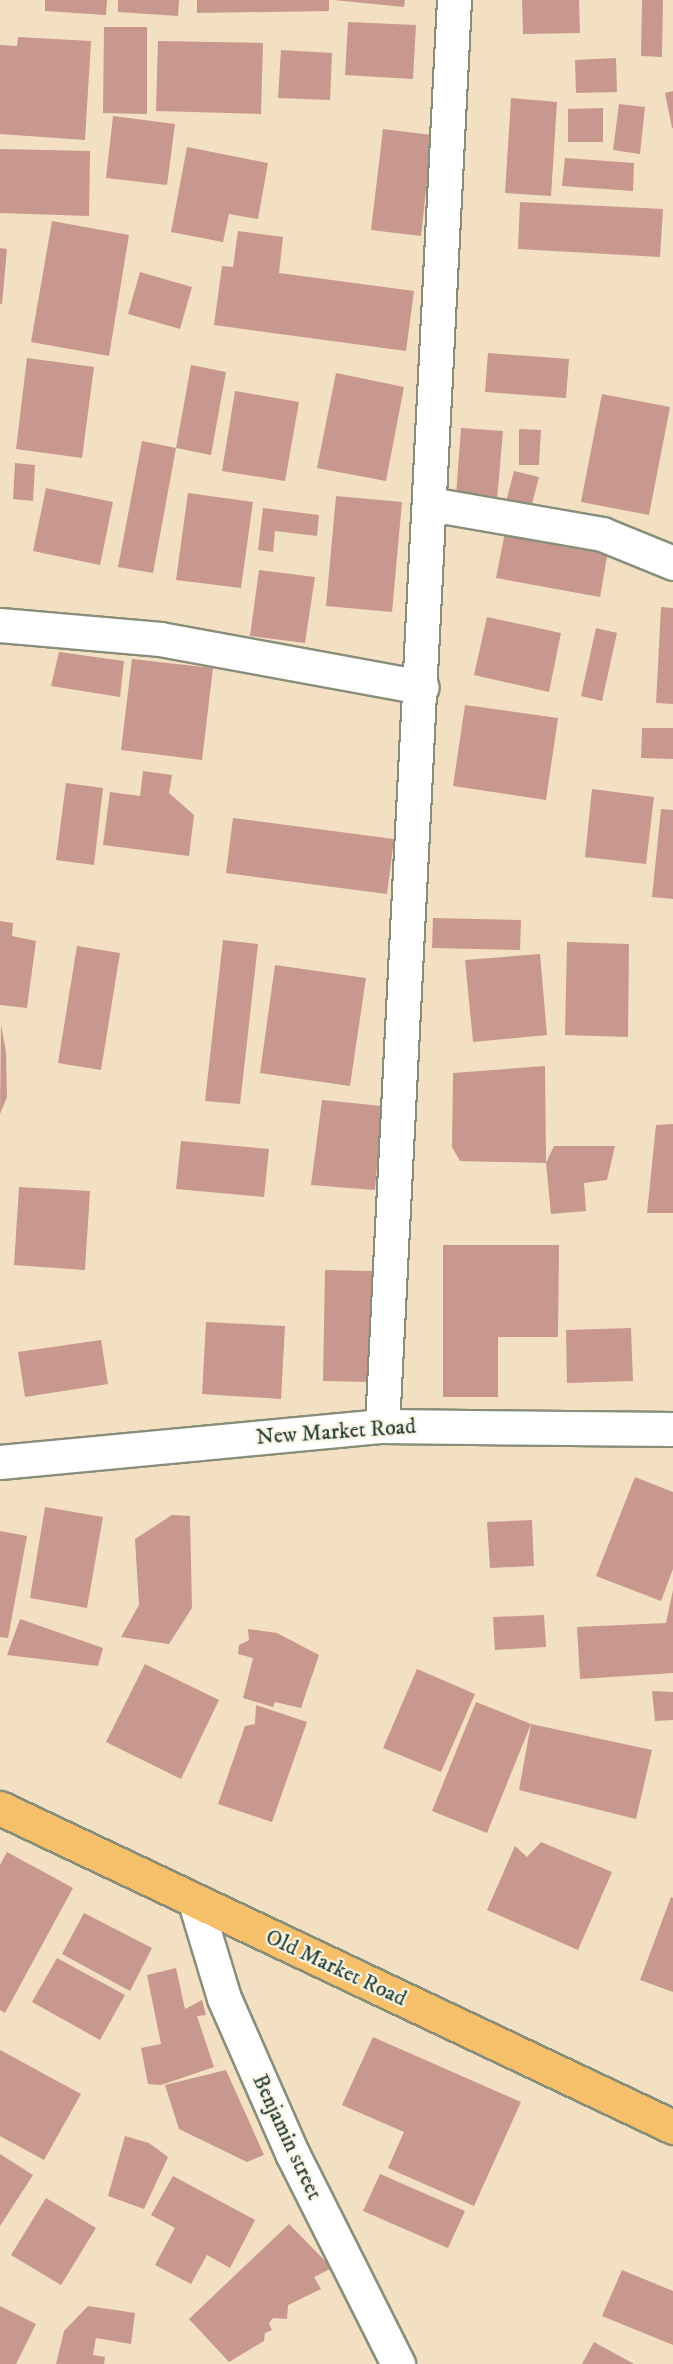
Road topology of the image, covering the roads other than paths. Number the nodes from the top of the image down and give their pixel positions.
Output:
1 (454, 0) edge
2 (430, 504) junction
3 (673, 563) edge
4 (0, 625) edge
5 (422, 687) junction
6 (382, 1426) junction
7 (673, 1429) edge
8 (0, 1462) edge
9 (0, 1808) edge
10 (195, 1902) junction
11 (673, 2127) edge
12 (398, 2364) edge

1 - 2 street
2 - 3 street
2 - 5 street
4 - 5 street
5 - 6 street
6 - 7 street, New Market Road
6 - 8 street, New Market Road
9 - 10 main road, Old Market Road
10 - 11 main road, Old Market Road
10 - 12 street, Benjamin street

